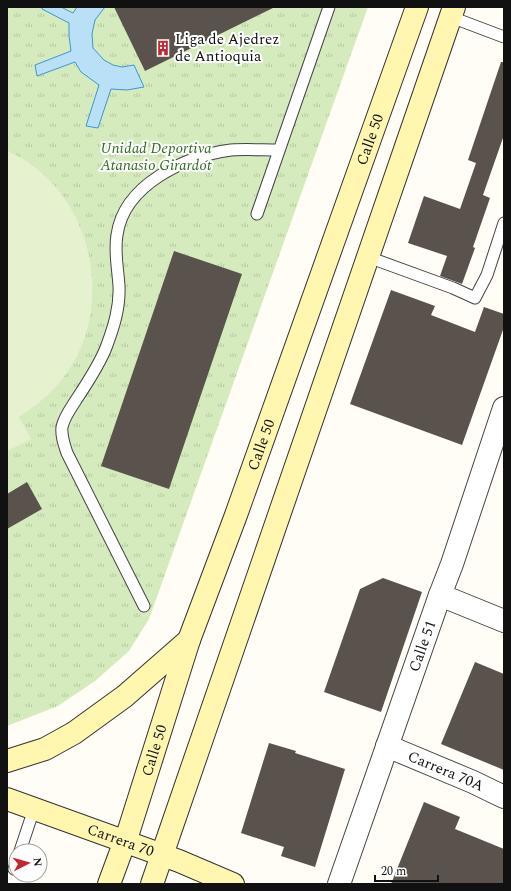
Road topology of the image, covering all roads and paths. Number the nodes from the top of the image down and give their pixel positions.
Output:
1 (329, 7) edge
2 (417, 7) edge
3 (453, 12) edge
4 (504, 37) edge
5 (279, 150) junction
6 (257, 214) dead end
7 (504, 223) edge
8 (368, 257) junction
9 (504, 408) edge
10 (440, 595) junction
11 (144, 606) dead end
12 (504, 621) edge
13 (189, 640) junction
14 (387, 746) junction
15 (7, 760) edge
16 (504, 797) edge
17 (7, 799) edge
18 (34, 809) junction
19 (124, 841) junction
20 (23, 843) edge
21 (162, 855) junction
22 (109, 884) edge
23 (152, 884) edge
24 (233, 884) edge
25 (339, 884) edge

1 - 5 lane
2 - 13 main road, Calle 50
3 - 4 lane
3 - 8 main road
5 - 6 lane
5 - 11 lane
7 - 8 lane
8 - 21 main road
9 - 10 street, Calle 51
10 - 12 street
10 - 14 street, Calle 51
13 - 15 main road
13 - 19 main road, Calle 50
14 - 16 street, Carrera 70A
14 - 25 street, Calle 51
17 - 18 main road, Carrera 70
18 - 19 main road, Carrera 70
18 - 20 lane
19 - 21 main road, Carrera 70
19 - 22 main road, Calle 50
21 - 23 main road
21 - 24 main road, Carrera 70

